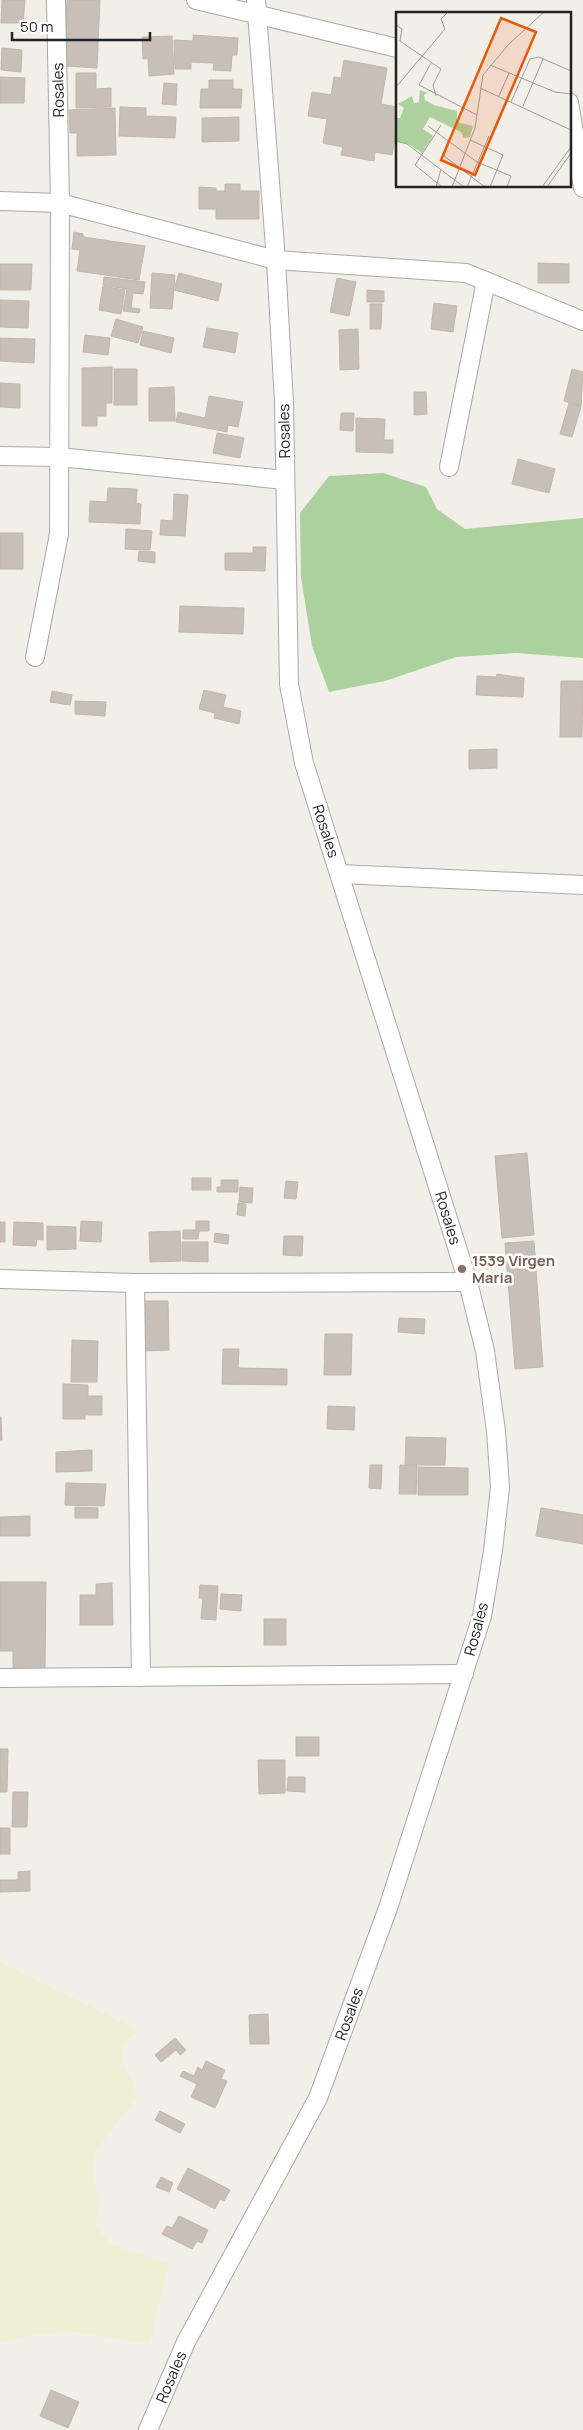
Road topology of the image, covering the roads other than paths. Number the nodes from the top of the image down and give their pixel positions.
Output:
1 (56, 0) edge
2 (196, 0) edge
3 (256, 7) edge
4 (396, 48) edge
5 (570, 108) edge
6 (583, 188) edge
7 (0, 201) edge
8 (60, 203) junction
9 (276, 260) junction
10 (486, 281) junction
11 (583, 321) edge
12 (0, 456) edge
13 (59, 457) junction
14 (449, 467) dead end
15 (285, 480) junction
16 (35, 657) dead end
17 (340, 874) junction
18 (583, 885) edge
19 (0, 1279) edge
20 (468, 1282) junction
21 (135, 1283) junction
22 (464, 1674) junction
23 (141, 1677) junction
24 (0, 1678) edge
25 (148, 2430) edge

1 - 8 street, Rosales
2 - 3 street
3 - 4 street
3 - 9 street, Rosales
5 - 6 street
7 - 8 street
8 - 9 street
8 - 13 street, Rosales
9 - 10 street
9 - 15 street, Rosales
10 - 11 street
10 - 14 street
12 - 13 street
13 - 15 street
13 - 16 street, Rosales
15 - 17 street, Rosales
17 - 18 street
17 - 20 street, Rosales
19 - 21 street
20 - 21 street
20 - 22 street, Rosales
21 - 23 street
22 - 23 street
22 - 25 street, Rosales
23 - 24 street

